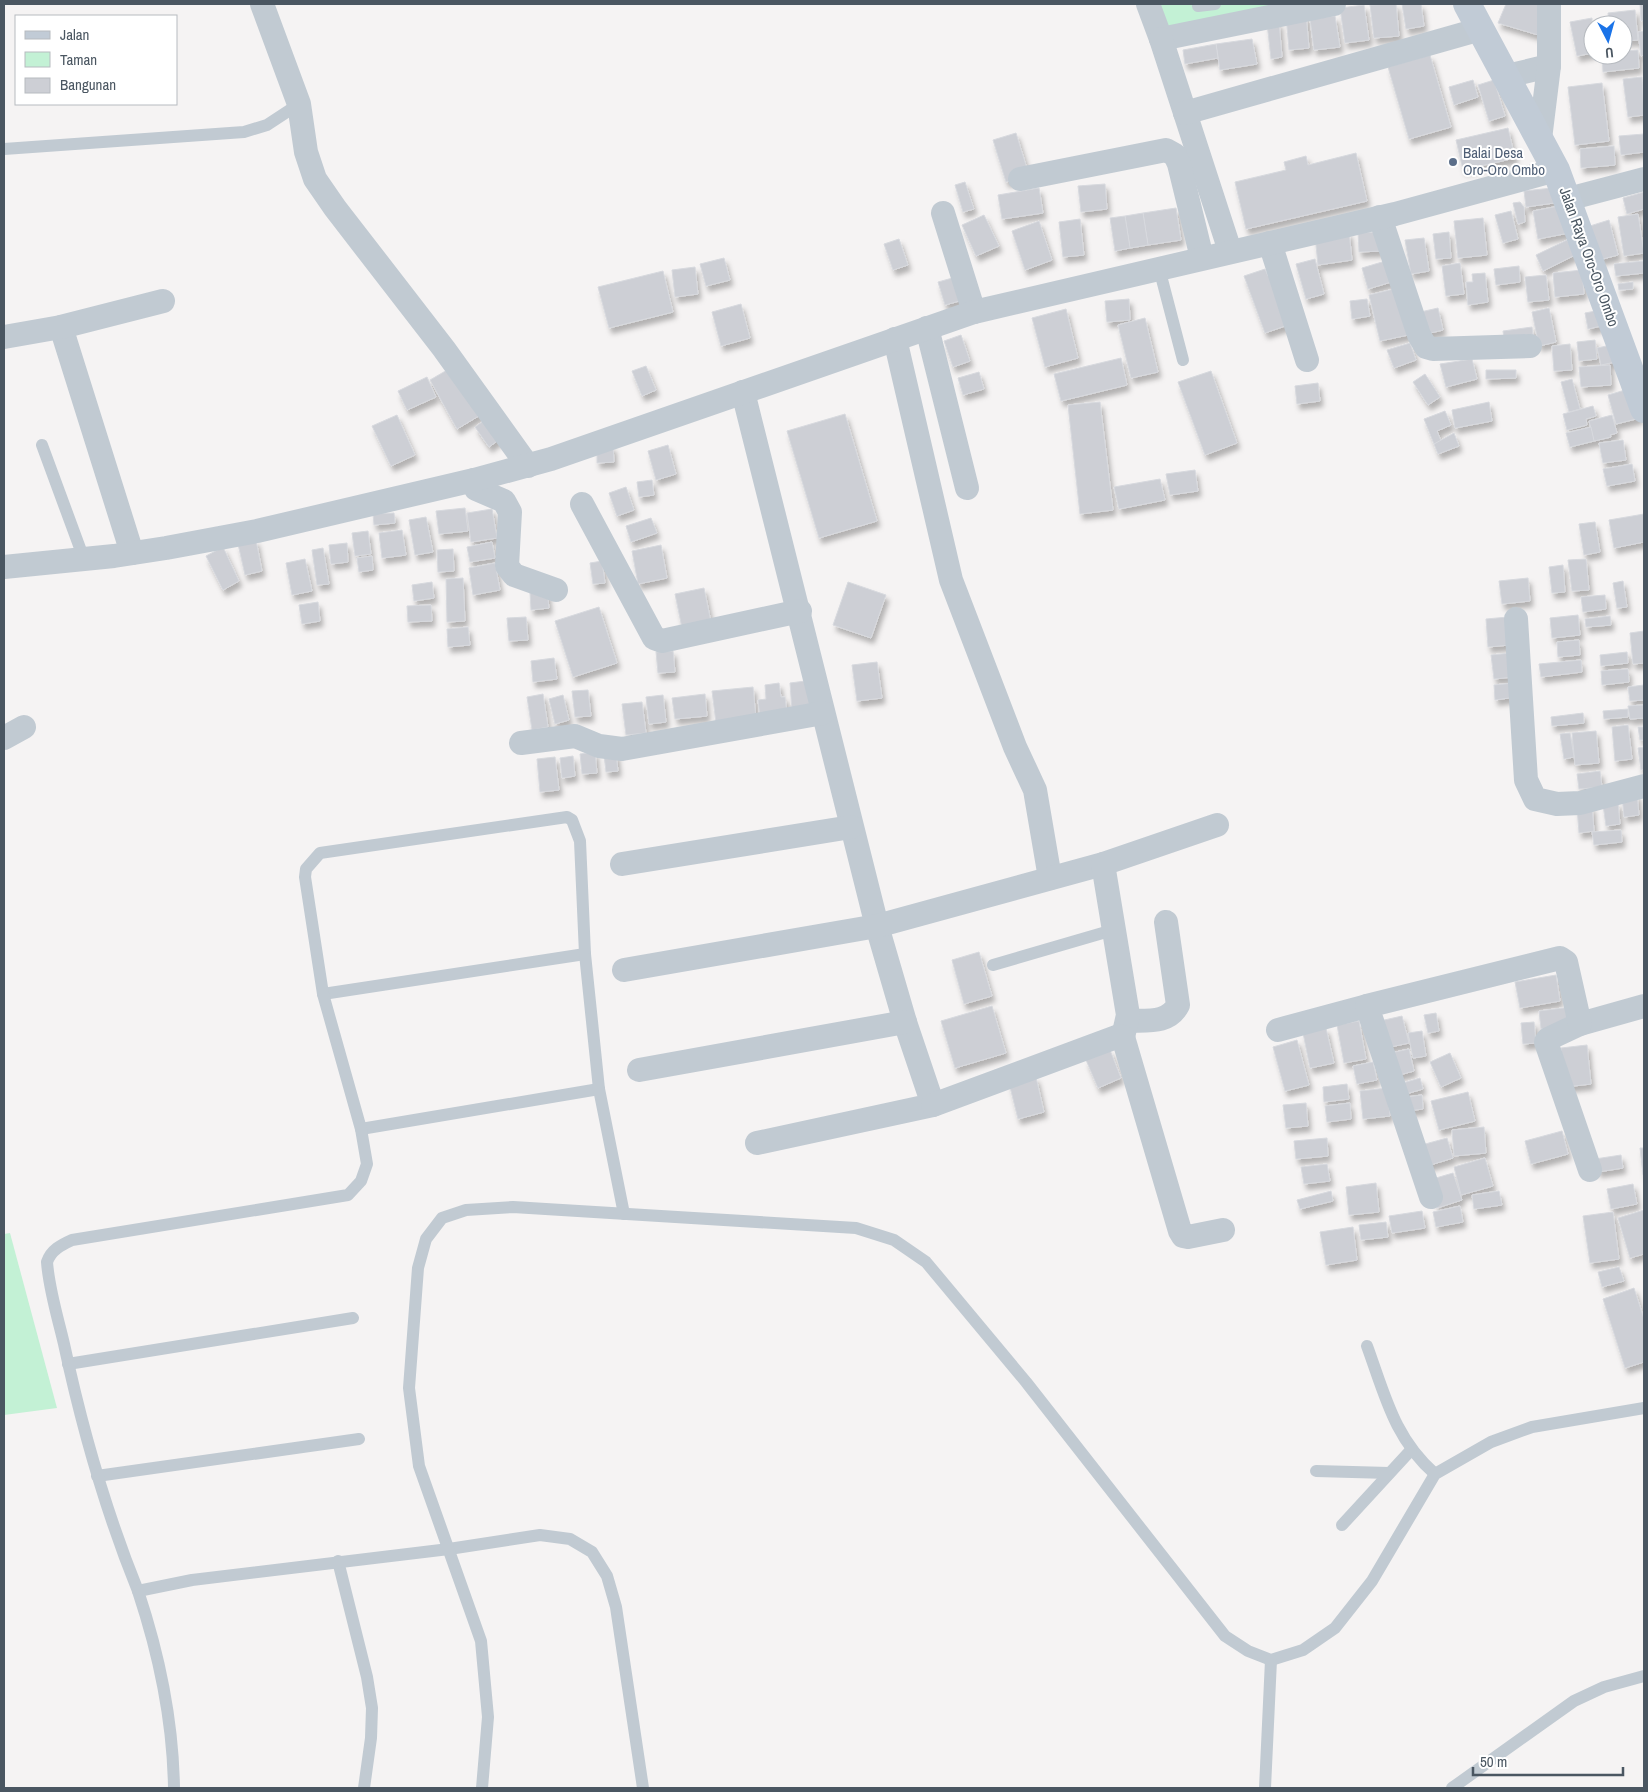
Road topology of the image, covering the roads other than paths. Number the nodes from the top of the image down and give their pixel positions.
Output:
1 (262, 4) edge
2 (1148, 4) edge
3 (1215, 4) edge
4 (1334, 4) edge
5 (1467, 4) edge
6 (1549, 4) edge
7 (1198, 6) dead end
8 (1481, 29) junction
9 (1161, 39) junction
10 (1549, 66) junction
11 (1507, 76) junction
12 (299, 104) junction
13 (1185, 113) junction
14 (1540, 140) junction
15 (4, 149) edge
16 (1556, 170) junction
17 (1644, 178) edge
18 (1020, 179) dead end
19 (1568, 199) junction
20 (943, 213) dead end
21 (1380, 217) junction
22 (1270, 243) junction
23 (1230, 251) junction
24 (1202, 258) junction
25 (1160, 268) junction
26 (162, 301) dead end
27 (974, 312) junction
28 (61, 327) junction
29 (927, 328) junction
30 (4, 337) edge
31 (895, 339) junction
32 (1530, 346) dead end
33 (1183, 360) dead end
34 (1306, 360) dead end
35 (743, 392) junction
36 (1644, 409) edge
37 (42, 445) dead end
38 (528, 466) junction
39 (474, 480) junction
40 (966, 488) dead end
41 (582, 504) dead end
42 (132, 553) junction
43 (84, 559) junction
44 (4, 567) edge
45 (556, 590) dead end
46 (800, 611) junction
47 (1516, 619) dead end
48 (823, 713) junction
49 (521, 743) dead end
50 (1644, 786) edge
51 (1217, 825) dead end
52 (851, 827) junction
53 (622, 864) dead end
54 (1103, 864) junction
55 (1050, 878) junction
56 (1166, 922) dead end
57 (877, 926) junction
58 (1113, 930) junction
59 (585, 954) junction
60 (993, 965) dead end
61 (624, 970) dead end
62 (323, 994) junction
63 (1367, 1006) junction
64 (1644, 1006) edge
65 (905, 1022) junction
66 (1580, 1024) junction
67 (1126, 1029) junction
68 (1278, 1030) dead end
69 (638, 1070) dead end
70 (599, 1089) junction
71 (933, 1106) junction
72 (361, 1129) junction
73 (757, 1143) dead end
74 (1590, 1170) dead end
75 (1431, 1197) dead end
76 (624, 1214) junction
77 (1223, 1230) dead end
78 (353, 1318) dead end
79 (1367, 1346) dead end
80 (68, 1364) junction
81 (1644, 1408) edge
82 (359, 1439) dead end
83 (1411, 1450) junction
84 (1316, 1471) dead end
85 (1389, 1473) junction
86 (1436, 1474) junction
87 (97, 1476) junction
88 (1342, 1525) dead end
89 (449, 1549) junction
90 (338, 1561) junction
91 (138, 1591) junction
92 (1271, 1660) junction
93 (1644, 1676) edge
94 (174, 1788) edge
95 (364, 1788) edge
96 (482, 1788) edge
97 (643, 1788) edge
98 (1265, 1788) edge
99 (1452, 1788) edge

1 - 12 street
2 - 9 street
3 - 7 lane
4 - 9 street
5 - 8 main road, Jalan Raya Oro-Oro Ombo
6 - 10 street
8 - 11 main road, Jalan Raya Oro-Oro Ombo
8 - 13 street
9 - 13 street
10 - 11 street
10 - 14 street
11 - 14 main road, Jalan Raya Oro-Oro Ombo
12 - 15 lane
12 - 38 street
13 - 23 street
14 - 16 main road, Jalan Raya Oro-Oro Ombo
16 - 19 main road, Jalan Raya Oro-Oro Ombo
16 - 21 street
17 - 19 street
18 - 24 street
19 - 36 main road, Jalan Raya Oro-Oro Ombo
20 - 27 street
21 - 22 street
21 - 32 street
22 - 23 street
22 - 34 street
23 - 24 street
24 - 25 street
25 - 27 street
25 - 33 lane
26 - 28 street
27 - 29 street
28 - 30 street
28 - 42 street
29 - 31 street
29 - 40 street
31 - 35 street
31 - 55 street
35 - 38 street
35 - 46 street
37 - 43 lane
38 - 39 street
39 - 42 street
39 - 45 street
41 - 46 street
42 - 43 street
43 - 44 street
46 - 48 street
47 - 50 street
48 - 49 street
48 - 52 street
51 - 54 street
52 - 53 street
52 - 57 street
54 - 55 street
54 - 58 street
55 - 57 street
56 - 67 street
57 - 61 street
57 - 65 street
58 - 60 lane
58 - 67 street
59 - 62 lane
59 - 62 lane
59 - 70 lane
62 - 72 lane
63 - 66 street
63 - 68 street
63 - 75 street
64 - 66 street
65 - 69 street
65 - 71 street
66 - 74 street
67 - 71 street
67 - 77 street
70 - 72 lane
70 - 76 lane
71 - 73 street
72 - 80 lane
76 - 89 lane
76 - 92 lane
78 - 80 lane
79 - 83 lane
80 - 87 lane
81 - 86 lane
82 - 87 lane
83 - 85 lane
83 - 86 lane
84 - 85 lane
85 - 88 lane
86 - 92 lane
87 - 91 lane
89 - 90 lane
89 - 96 lane
89 - 97 lane
90 - 91 lane
90 - 95 lane
91 - 94 lane
92 - 98 lane
93 - 99 lane

